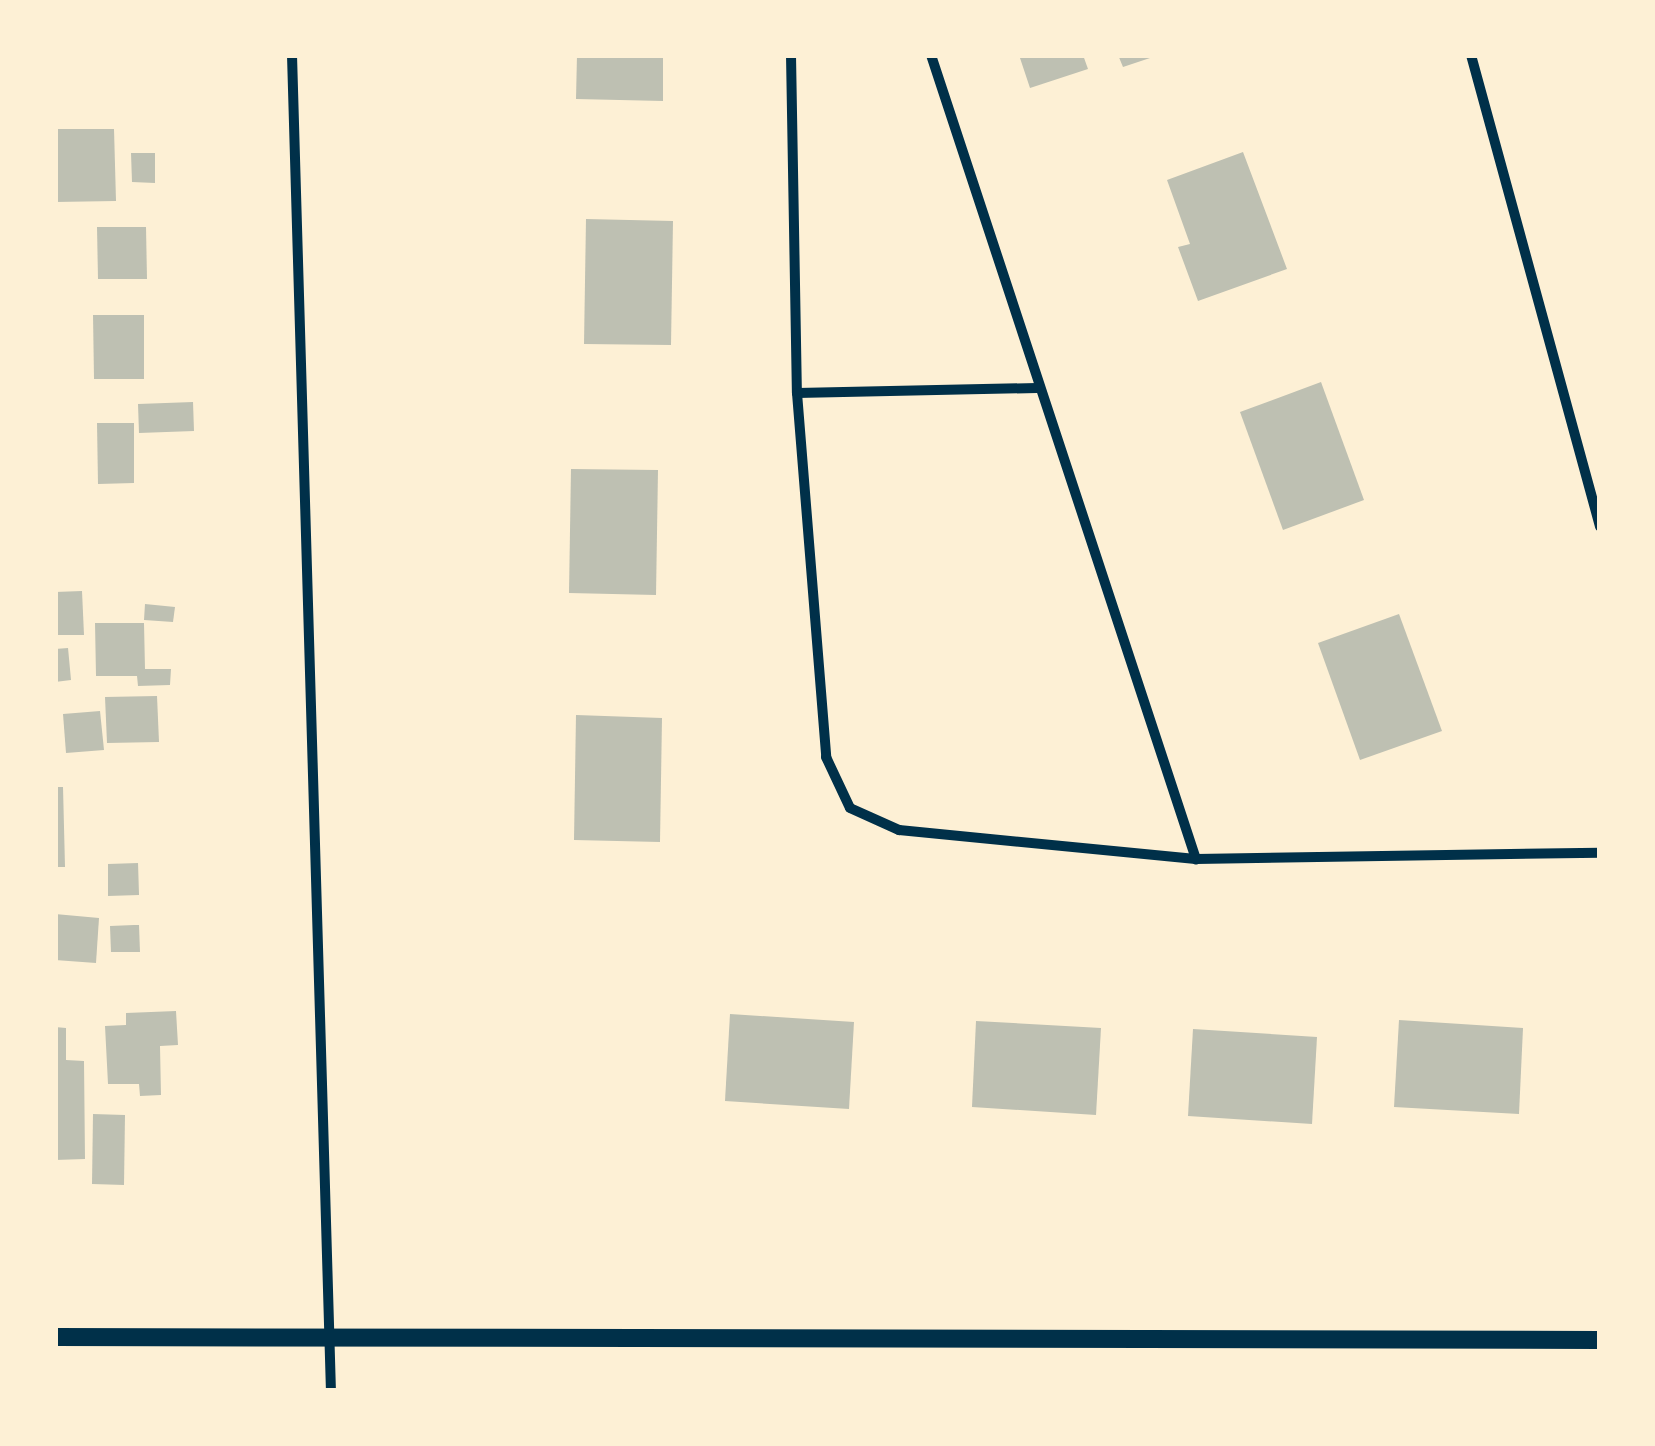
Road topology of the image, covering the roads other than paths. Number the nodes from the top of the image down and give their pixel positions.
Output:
1 (292, 55) edge
2 (790, 55) edge
3 (932, 55) edge
4 (1472, 55) edge
5 (1037, 388) junction
6 (797, 394) junction
7 (1600, 527) edge
8 (1600, 852) edge
9 (1196, 858) junction
10 (55, 1337) edge
11 (333, 1338) junction
12 (1600, 1340) edge
13 (331, 1391) edge

1 - 11 street
2 - 6 street
3 - 5 street
4 - 7 street
5 - 6 street
5 - 9 street
6 - 9 street
8 - 9 street
10 - 11 street
11 - 12 street
11 - 13 street

